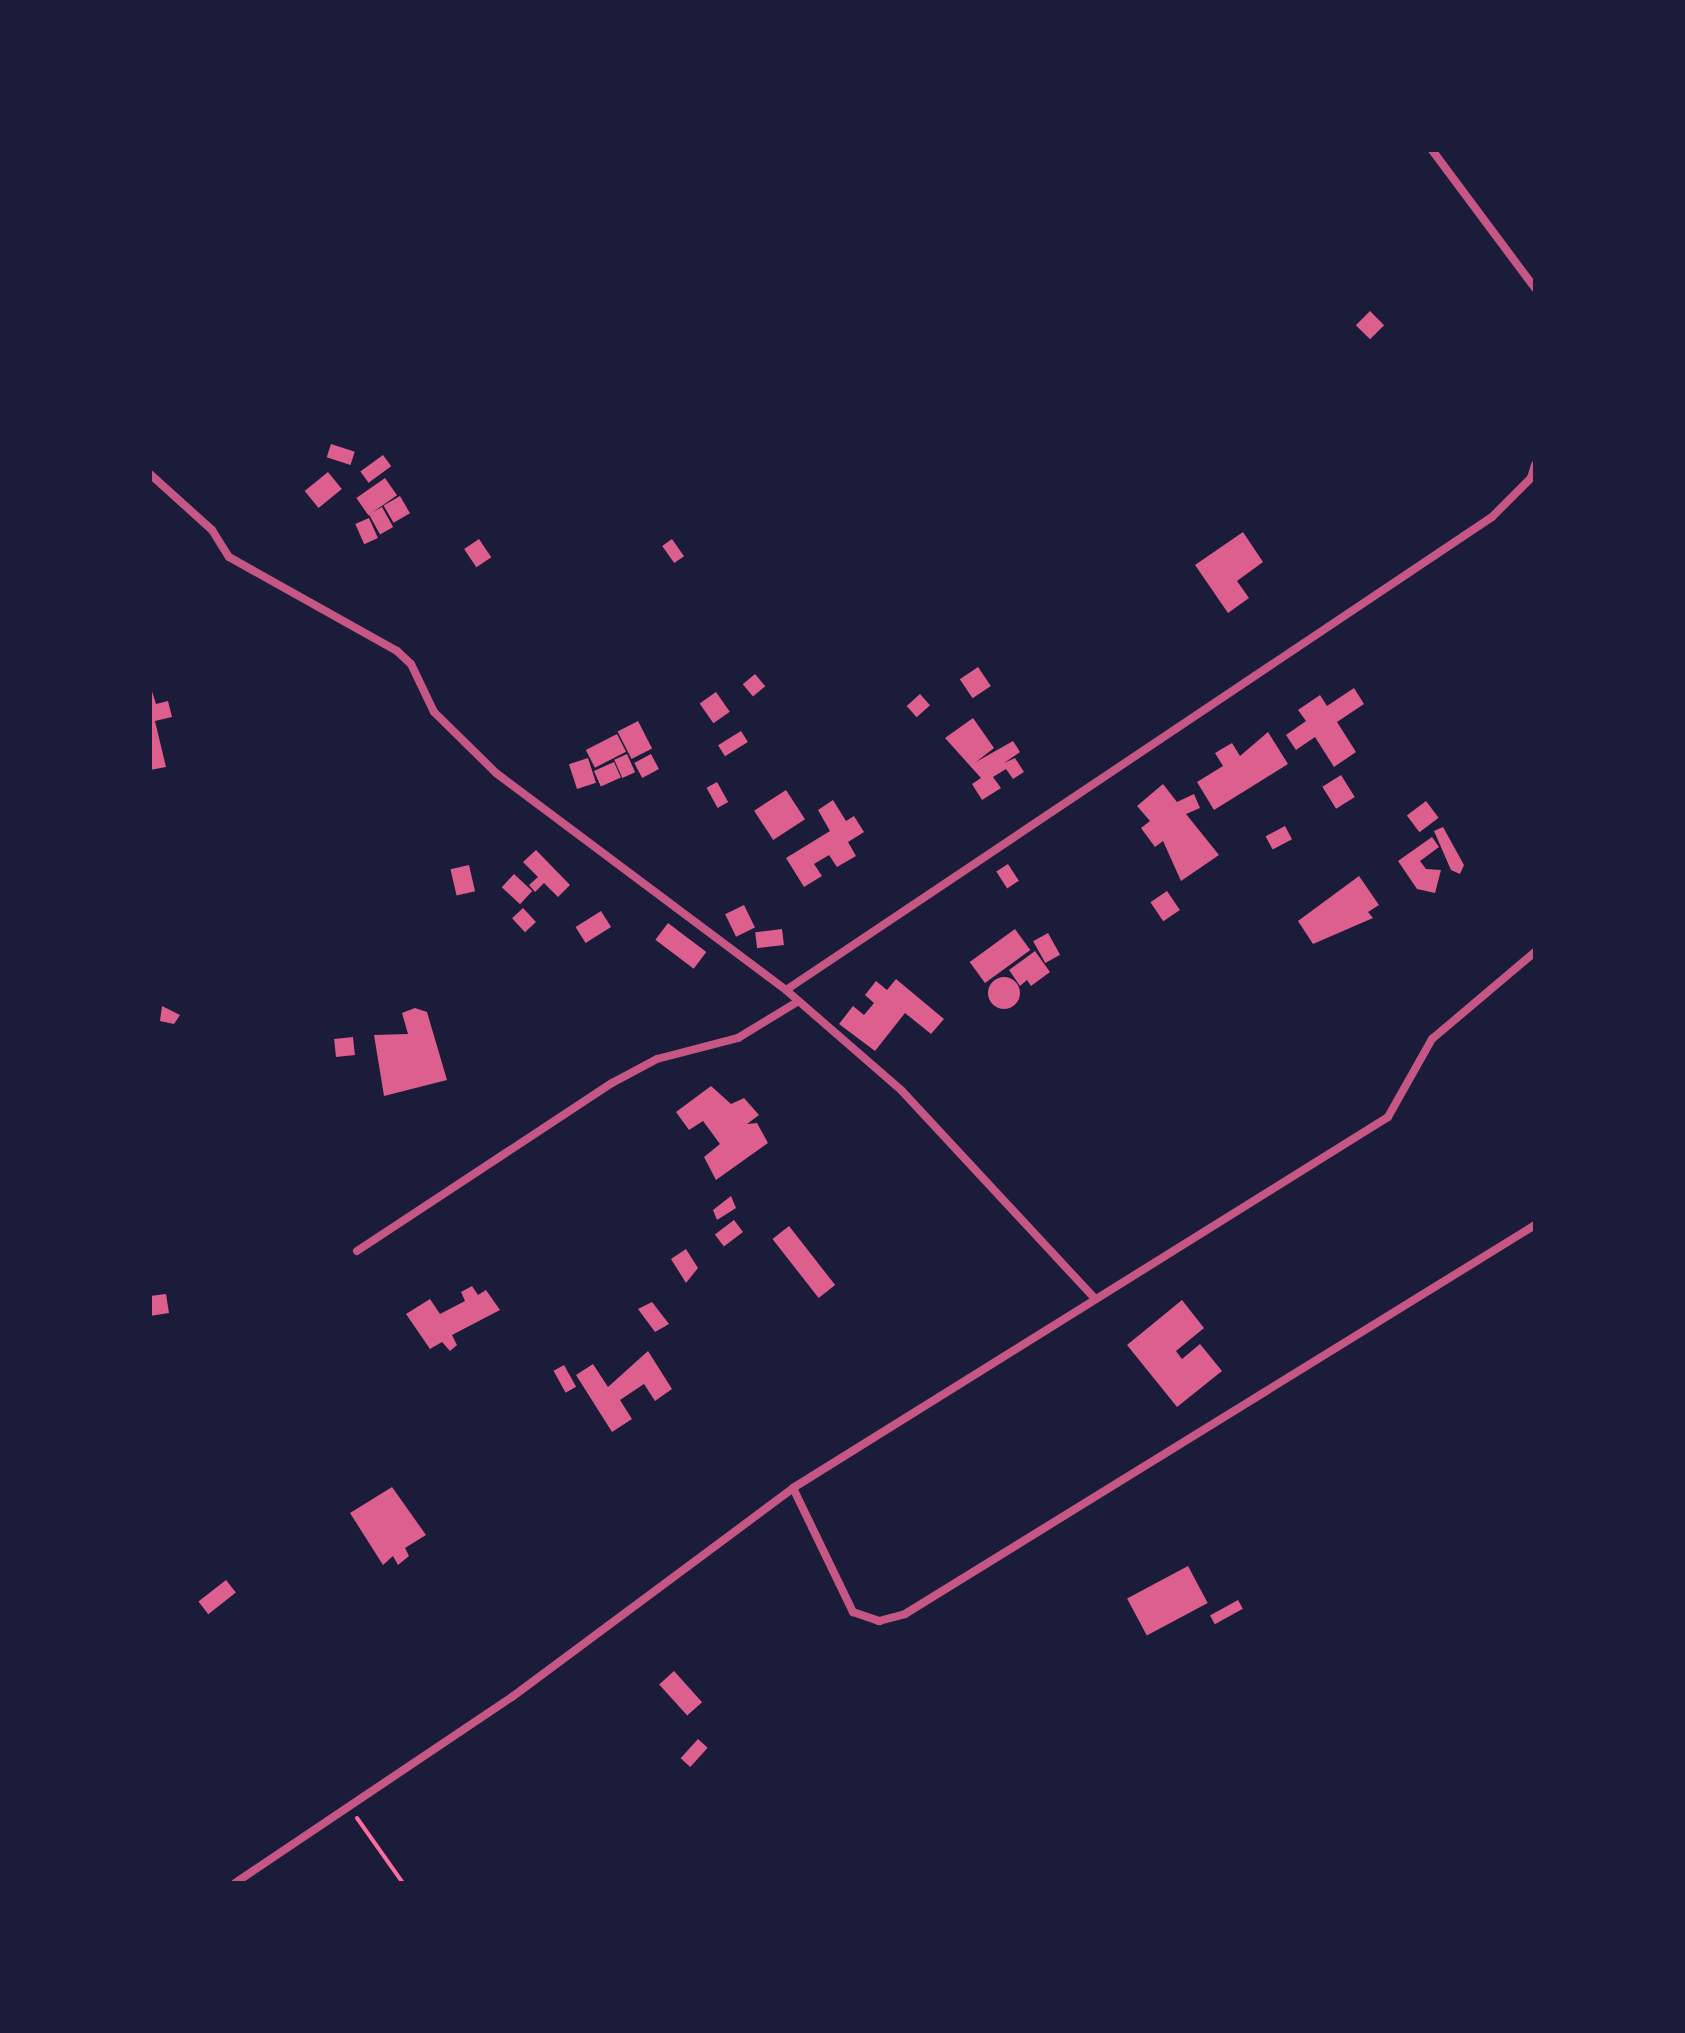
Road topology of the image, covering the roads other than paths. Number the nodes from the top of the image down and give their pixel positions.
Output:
1 (1432, 150) edge
2 (1535, 288) edge
3 (1535, 465) edge
4 (150, 474) edge
5 (1535, 952) edge
6 (786, 990) junction
7 (797, 1002) junction
8 (1535, 1225) edge
9 (357, 1251) dead end
10 (1095, 1299) junction
11 (793, 1488) junction
12 (235, 1883) edge

1 - 2 street
3 - 6 street
4 - 6 street
5 - 10 street
6 - 7 street
7 - 9 street
7 - 10 street
8 - 11 street
10 - 11 street
11 - 12 street

